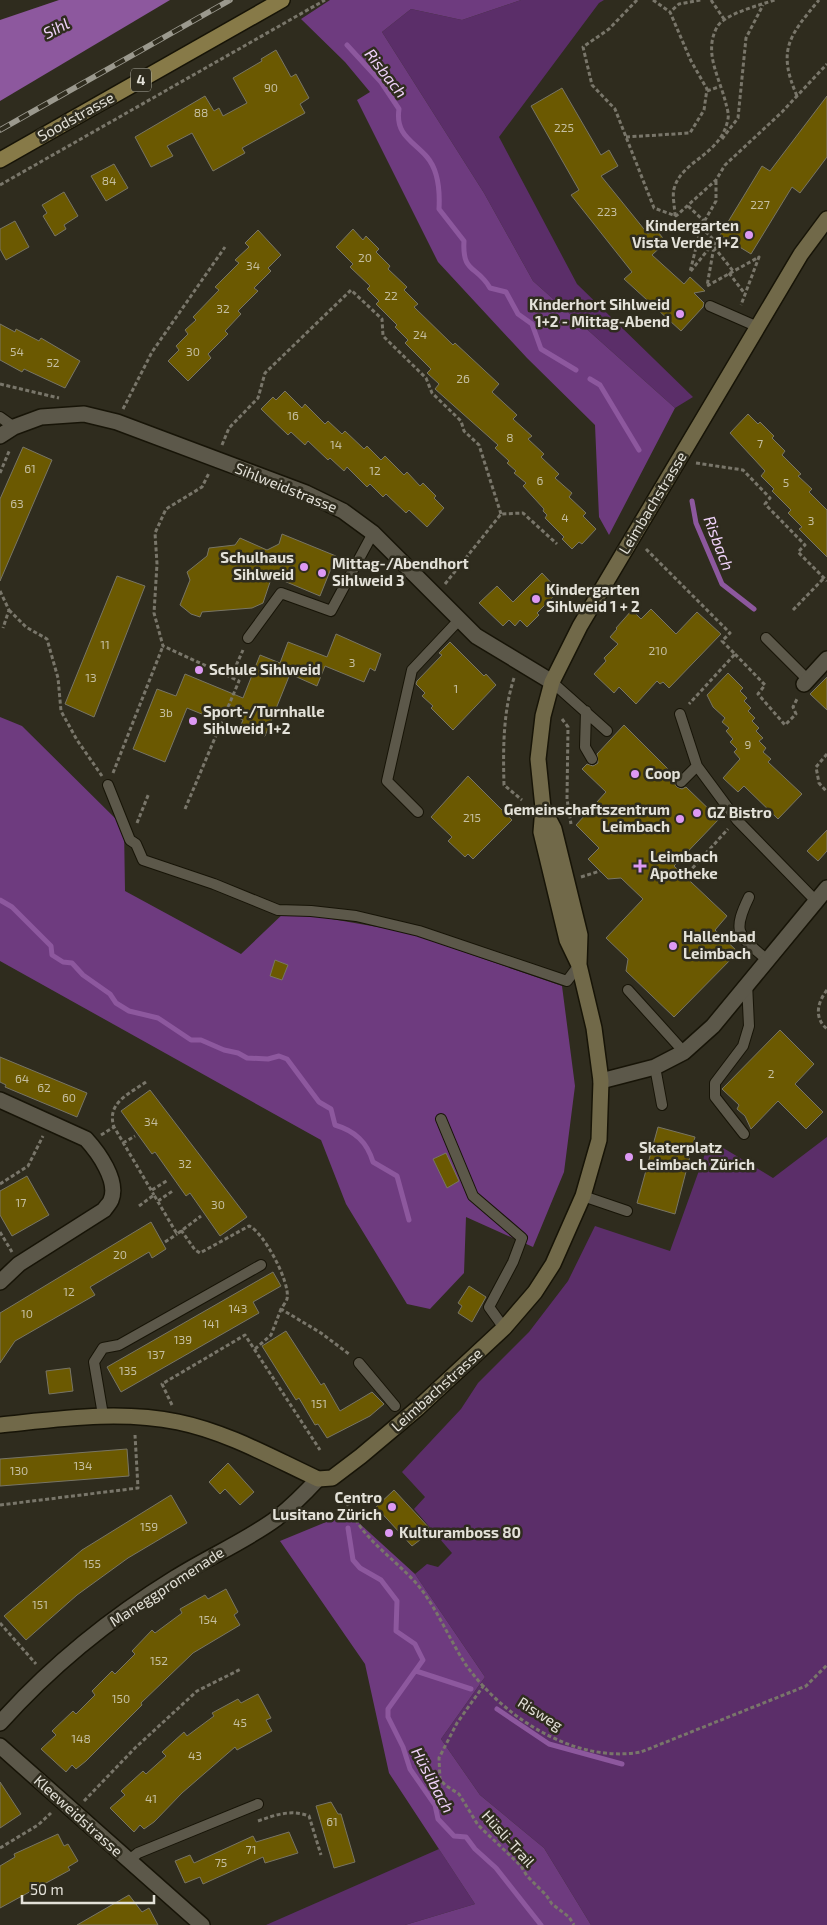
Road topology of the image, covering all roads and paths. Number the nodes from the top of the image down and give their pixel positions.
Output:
1 (282, 0) edge
2 (325, 0) edge
3 (637, 0) edge
4 (653, 0) edge
5 (701, 0) edge
6 (711, 0) edge
7 (775, 0) edge
8 (819, 0) edge
9 (763, 4) junction
10 (670, 12) junction
11 (724, 19) junction
12 (827, 64) edge
13 (721, 86) junction
14 (707, 91) junction
15 (797, 96) junction
16 (626, 137) junction
17 (719, 142) junction
18 (0, 160) edge
19 (716, 180) junction
20 (0, 184) edge
21 (688, 206) junction
22 (676, 216) junction
23 (827, 219) edge
24 (704, 221) junction
25 (701, 227) junction
26 (715, 241) junction
27 (225, 247) dead end
28 (714, 247) junction
29 (731, 272) junction
30 (745, 294) junction
31 (710, 306) dead end
32 (736, 317) junction
33 (758, 327) junction
34 (0, 384) edge
35 (62, 399) dead end
36 (0, 417) edge
37 (117, 422) junction
38 (14, 427) junction
39 (0, 436) edge
40 (10, 448) dead end
41 (216, 460) junction
42 (696, 463) dead end
43 (0, 473) edge
44 (501, 514) junction
45 (373, 533) junction
46 (557, 544) dead end
47 (646, 549) dead end
48 (826, 580) edge
49 (0, 591) edge
50 (435, 597) junction
51 (9, 610) junction
52 (793, 610) dead end
53 (459, 620) junction
54 (2, 628) dead end
55 (248, 638) joint
56 (766, 638) dead end
57 (163, 646) junction
58 (735, 654) junction
59 (827, 659) edge
60 (231, 677) junction
61 (514, 678) dead end
62 (552, 682) junction
63 (806, 682) junction
64 (586, 711) junction
65 (680, 714) joint
66 (562, 720) dead end
67 (607, 731) dead end
68 (827, 754) edge
69 (592, 759) dead end
70 (697, 766) junction
71 (681, 782) dead end
72 (108, 785) junction
73 (827, 792) edge
74 (149, 793) dead end
75 (522, 800) dead end
76 (185, 809) dead end
77 (418, 812) dead end
78 (737, 820) junction
79 (571, 828) dead end
80 (130, 840) junction
81 (600, 871) dead end
82 (688, 872) dead end
83 (579, 877) dead end
84 (827, 888) edge
85 (749, 897) dead end
86 (815, 900) junction
87 (767, 960) junction
88 (579, 965) junction
89 (748, 984) junction
90 (628, 990) dead end
91 (827, 990) edge
92 (827, 1029) edge
93 (684, 1052) junction
94 (655, 1067) junction
95 (601, 1081) junction
96 (146, 1082) dead end
97 (0, 1100) edge
98 (662, 1105) dead end
99 (441, 1119) dead end
100 (114, 1127) junction
101 (46, 1130) dead end
102 (744, 1134) dead end
103 (98, 1136) dead end
104 (135, 1136) dead end
105 (123, 1143) junction
106 (168, 1180) dead end
107 (0, 1184) edge
108 (174, 1190) dead end
109 (152, 1191) junction
110 (154, 1195) junction
111 (583, 1196) junction
112 (158, 1201) junction
113 (139, 1206) dead end
114 (627, 1211) dead end
115 (201, 1216) dead end
116 (181, 1230) junction
117 (0, 1232) edge
118 (177, 1234) junction
119 (165, 1242) dead end
120 (15, 1257) dead end
121 (262, 1265) dead end
122 (0, 1282) edge
123 (281, 1309) junction
124 (504, 1328) junction
125 (255, 1349) junction
126 (359, 1363) joint
127 (172, 1406) dead end
128 (395, 1406) dead end
129 (103, 1416) junction
130 (0, 1425) edge
131 (134, 1435) dead end
132 (320, 1450) dead end
133 (325, 1478) junction
134 (0, 1505) edge
135 (0, 1623) edge
136 (827, 1665) edge
137 (39, 1667) dead end
138 (241, 1669) dead end
139 (484, 1685) junction
140 (0, 1723) edge
141 (0, 1746) edge
142 (258, 1804) dead end
143 (68, 1807) junction
144 (249, 1824) dead end
145 (0, 1848) edge
146 (321, 1855) dead end
147 (128, 1861) junction
148 (202, 1925) edge
149 (574, 1925) edge

1 - 18 main road, Soodstrasse / 4
2 - 20 path
3 - 16 path
4 - 10 path
5 - 10 path
6 - 11 path
7 - 9 path
8 - 15 path
9 - 11 path
9 - 17 path
10 - 14 path
11 - 13 path
12 - 15 path
13 - 14 path
13 - 17 path
14 - 16 path
15 - 19 path
16 - 22 path
17 - 22 path
19 - 21 path
19 - 24 path
21 - 22 path
21 - 24 path
23 - 33 street, Leimbachstrasse
24 - 25 path
25 - 26 path
25 - 26 path
26 - 28 path
27 - 37 path
28 - 29 path
28 - 29 path
29 - 30 path
29 - 30 path
30 - 32 path
31 - 32 lane
32 - 33 lane
33 - 62 street, Leimbachstrasse
34 - 35 path
36 - 38 lane
37 - 38 street, Sihlweidstrasse
37 - 41 street, Sihlweidstrasse
38 - 39 street, Sihlweidstrasse
40 - 43 path
41 - 44 path
41 - 45 street, Sihlweidstrasse
41 - 57 path
42 - 48 path
44 - 46 path
44 - 50 path
45 - 50 street, Sihlweidstrasse
45 - 55 lane
47 - 58 path
48 - 52 path
49 - 51 path
50 - 53 street, Sihlweidstrasse
51 - 54 path
51 - 72 path
53 - 62 street, Sihlweidstrasse
53 - 77 lane
55 - 60 path
56 - 63 lane
57 - 60 path
57 - 72 path
58 - 63 path
58 - 65 path
59 - 63 street
60 - 76 path
61 - 75 path
62 - 64 lane
62 - 88 street, Leimbachstrasse
64 - 67 lane
64 - 69 lane
65 - 70 lane
66 - 79 path
68 - 73 path
70 - 71 lane
70 - 78 lane
72 - 80 lane
74 - 80 path
78 - 82 path
78 - 86 lane
80 - 88 lane
81 - 83 path
84 - 86 street
85 - 87 lane
86 - 87 street
87 - 89 street
88 - 95 street, Leimbachstrasse
89 - 93 street
89 - 102 lane
90 - 93 lane
91 - 92 path
93 - 94 street
94 - 95 street
94 - 98 lane
95 - 111 street, Leimbachstrasse
96 - 100 path
97 - 122 street
99 - 124 lane
100 - 103 path
100 - 105 path
101 - 107 path
104 - 105 path
105 - 109 path
106 - 109 path
108 - 112 path
109 - 110 path
110 - 112 path
110 - 113 path
111 - 114 lane
111 - 124 street, Leimbachstrasse
112 - 118 path
115 - 116 path
116 - 118 path
116 - 123 path
117 - 120 path
118 - 119 path
121 - 129 lane
123 - 125 path
123 - 126 path
124 - 133 street, Leimbachstrasse
125 - 127 path
125 - 132 path
126 - 128 lane
129 - 130 street
129 - 133 street
131 - 134 path
133 - 139 path, Risweg
133 - 140 street, Maneggpromenade
135 - 137 path
136 - 139 path, Risweg
138 - 143 path
139 - 149 path, Hüsli-Trail
141 - 143 street, Kleeweidstrasse
142 - 147 lane
143 - 145 path
143 - 147 street, Kleeweidstrasse
144 - 146 path
147 - 148 street, Kleeweidstrasse

